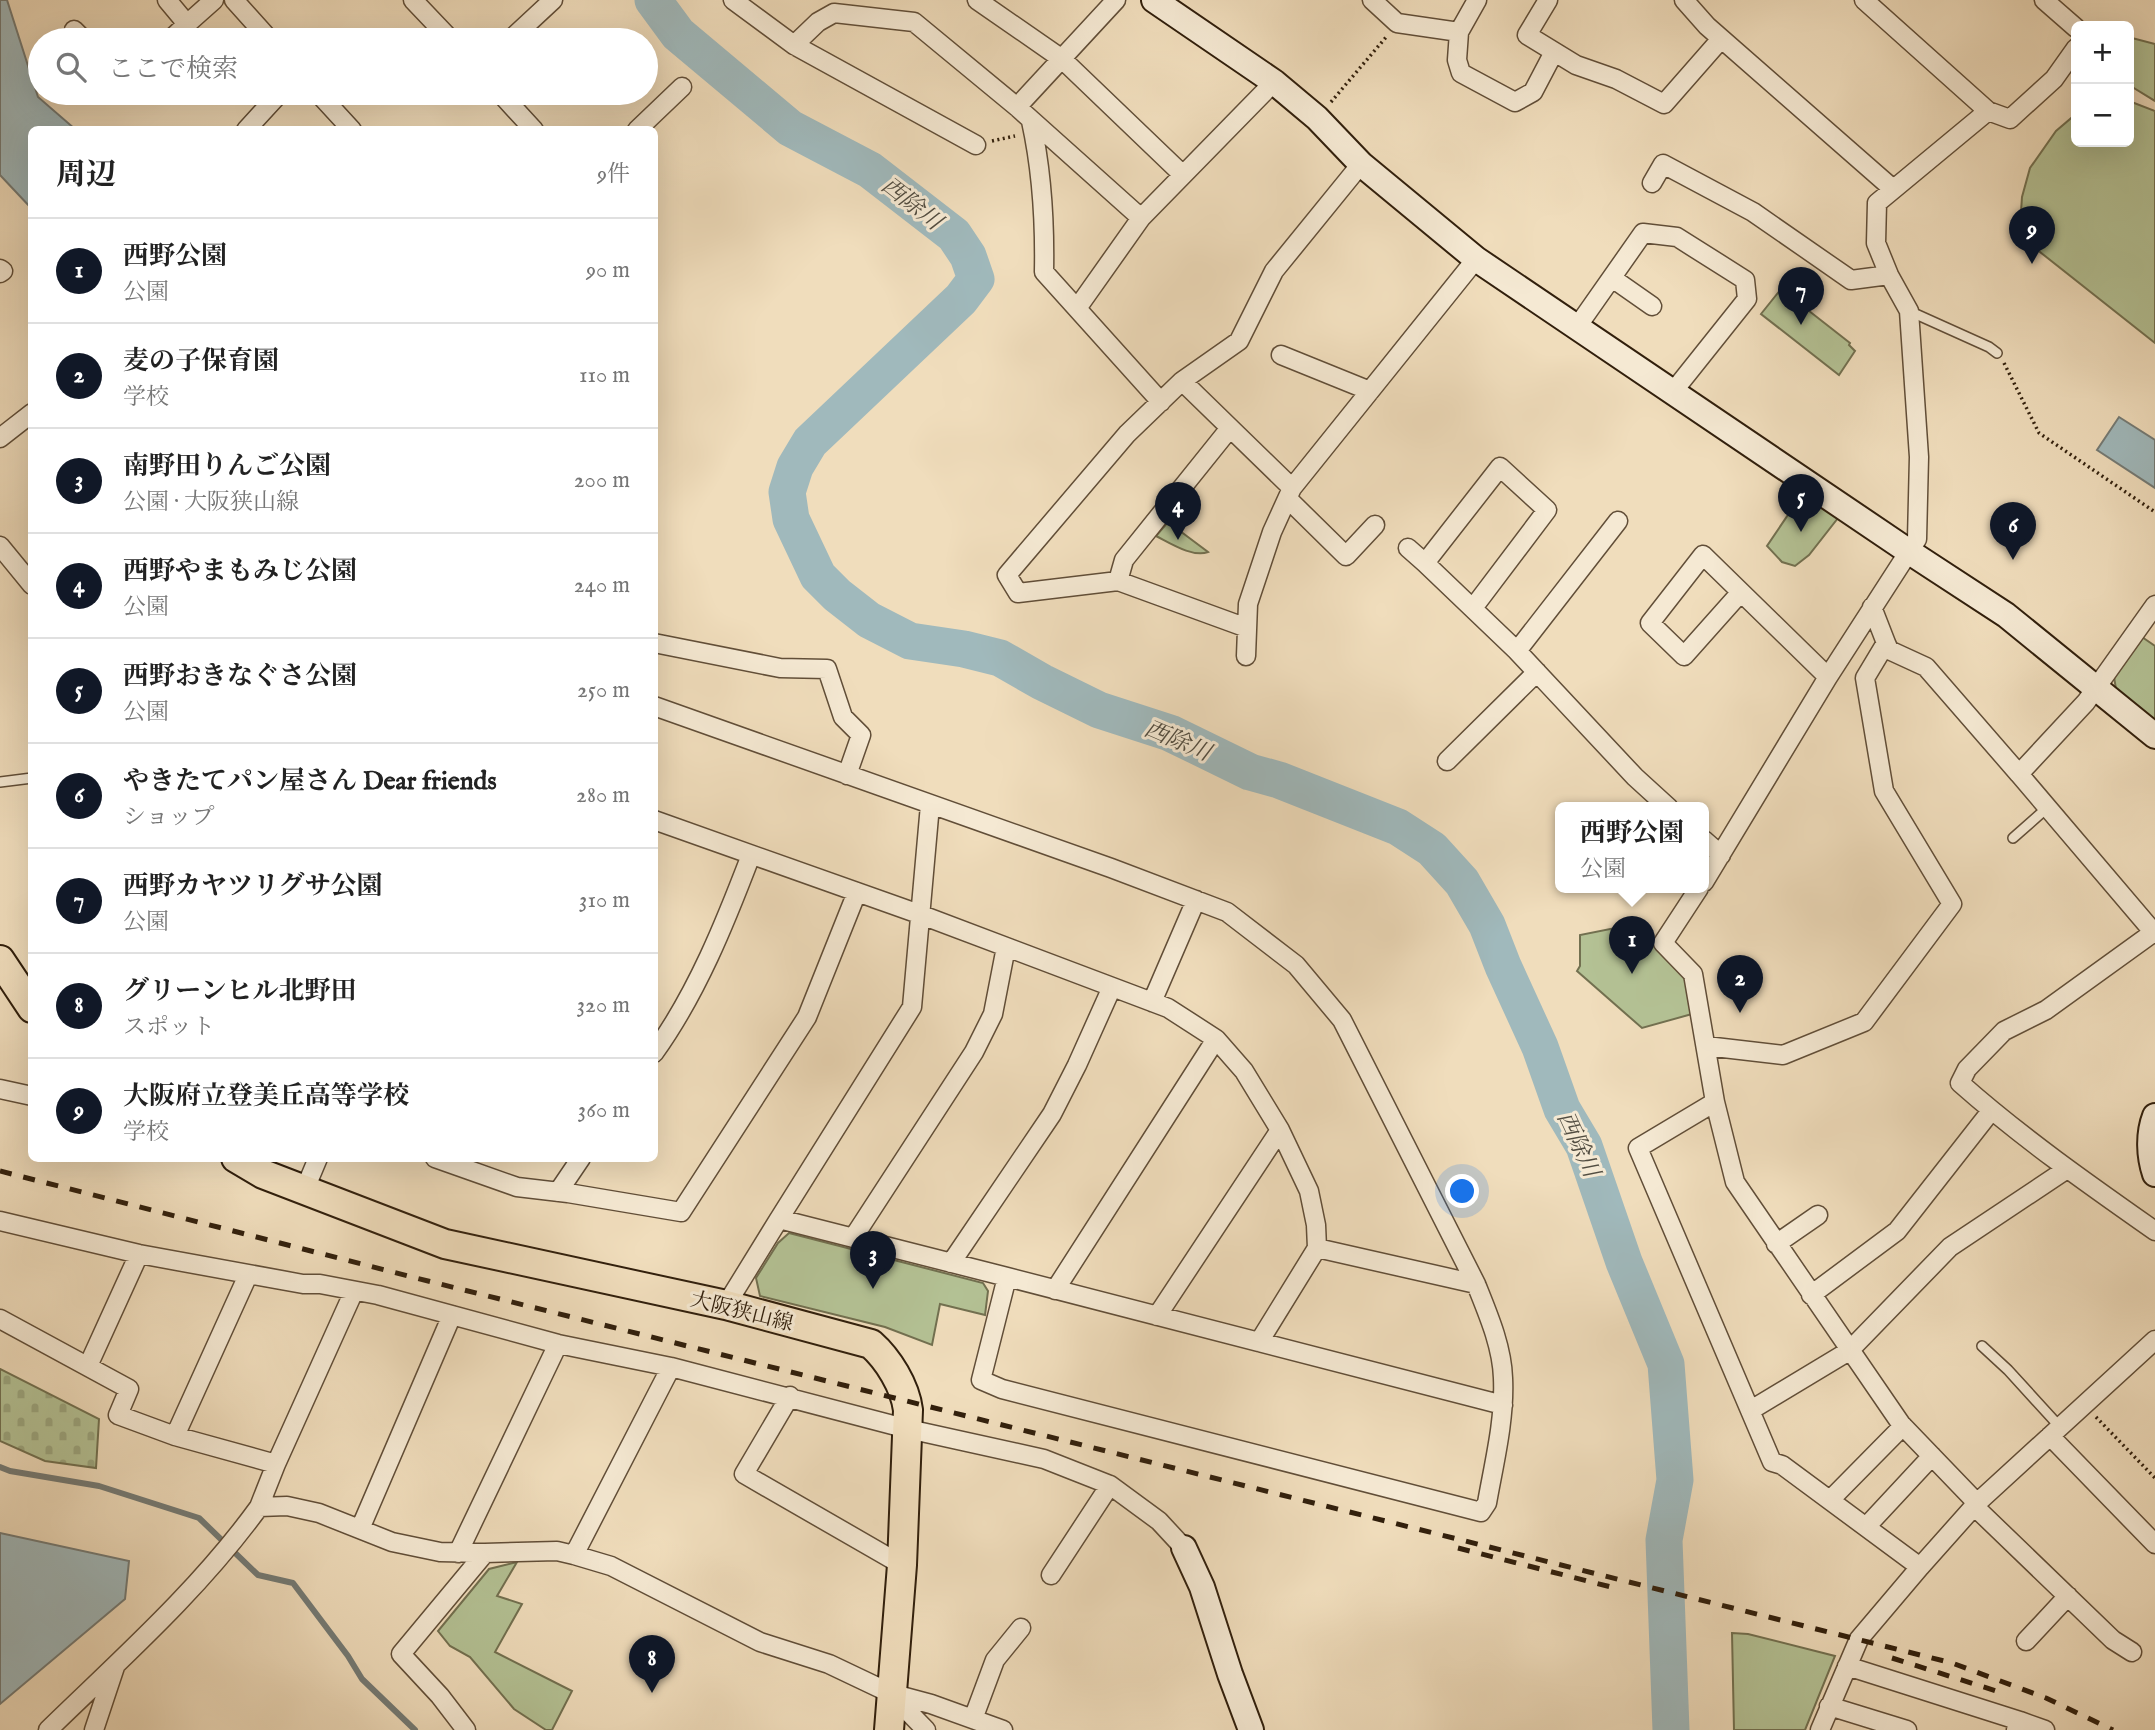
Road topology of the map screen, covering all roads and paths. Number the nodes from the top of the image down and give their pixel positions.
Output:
1 (167, 0) edge
2 (214, 0) edge
3 (234, 0) edge
4 (413, 0) edge
5 (553, 0) edge
6 (733, 0) edge
7 (977, 0) edge
8 (1116, 0) edge
9 (1154, 0) edge
10 (1372, 0) edge
11 (1477, 0) edge
12 (1548, 0) edge
13 (1684, 0) edge
14 (1864, 0) edge
15 (2044, 0) edge
16 (1397, 23) junction
17 (187, 24) junction
18 (2071, 24) edge
19 (183, 28) edge
20 (259, 28) edge
21 (440, 28) edge
22 (523, 28) edge
23 (1460, 32) junction
24 (1721, 39) junction
25 (794, 45) junction
26 (1554, 52) junction
27 (2071, 55) edge
28 (1062, 59) junction
29 (1274, 82) junction
30 (682, 87) dead end
31 (269, 105) edge
32 (329, 105) edge
33 (511, 105) edge
34 (1017, 107) junction
35 (1988, 111) junction
36 (1317, 118) junction
37 (250, 126) edge
38 (348, 126) edge
39 (530, 126) edge
40 (641, 126) edge
41 (1032, 126) junction
42 (976, 145) joint
43 (1361, 164) junction
44 (1183, 175) junction
45 (1652, 183) dead end
46 (1893, 189) junction
47 (1142, 218) junction
48 (1476, 258) junction
49 (1889, 275) junction
50 (1612, 278) junction
51 (1652, 306) dead end
52 (1078, 307) junction
53 (1909, 311) junction
54 (1577, 327) junction
55 (1997, 354) joint
56 (1281, 355) dead end
57 (1182, 381) junction
58 (1370, 391) junction
59 (1672, 393) junction
60 (1161, 402) junction
61 (28, 415) edge
62 (1230, 428) junction
63 (0, 438) edge
64 (1290, 494) junction
65 (2155, 512) edge
66 (1618, 521) dead end
67 (1375, 526) dead end
68 (0, 546) edge
69 (1408, 548) dead end
70 (1908, 551) junction
71 (1425, 563) junction
72 (28, 580) edge
73 (1118, 581) junction
74 (1741, 592) junction
75 (2155, 606) edge
76 (1872, 607) junction
77 (1473, 608) junction
78 (1247, 628) junction
79 (1886, 643) junction
80 (658, 644) edge
81 (1517, 651) junction
82 (1246, 656) dead end
83 (1537, 672) junction
84 (1828, 677) junction
85 (2097, 688) junction
86 (658, 707) edge
87 (2155, 736) edge
88 (1447, 761) dead end
89 (2019, 774) junction
90 (847, 775) junction
91 (28, 778) edge
92 (0, 782) edge
93 (1662, 802) edge
94 (930, 805) junction
95 (2048, 807) junction
96 (658, 821) edge
97 (2013, 838) dead end
98 (1709, 844) edge
99 (751, 855) junction
100 (1721, 855) junction
101 (1709, 873) edge
102 (857, 892) junction
103 (1696, 893) edge
104 (1196, 900) junction
105 (919, 915) junction
106 (2154, 933) edge
107 (1006, 947) junction
108 (0, 960) edge
109 (1112, 987) junction
110 (28, 1002) edge
111 (1152, 1002) junction
112 (1216, 1039) junction
113 (1706, 1046) junction
114 (658, 1048) edge
115 (0, 1089) edge
116 (28, 1095) edge
117 (1715, 1102) junction
118 (1991, 1111) junction
119 (2155, 1116) edge
120 (1280, 1130) junction
121 (243, 1162) edge
122 (316, 1162) edge
123 (457, 1162) edge
124 (578, 1162) edge
125 (2067, 1169) junction
126 (2155, 1174) edge
127 (305, 1189) junction
128 (558, 1192) junction
129 (1818, 1215) dead end
130 (779, 1219) junction
131 (0, 1221) edge
132 (2155, 1231) edge
133 (853, 1238) junction
134 (1776, 1244) junction
135 (1317, 1248) junction
136 (139, 1254) junction
137 (951, 1263) junction
138 (248, 1275) junction
139 (1007, 1277) junction
140 (1476, 1284) junction
141 (1055, 1290) junction
142 (354, 1291) junction
143 (1811, 1294) junction
144 (726, 1305) junction
145 (452, 1315) junction
146 (1157, 1316) junction
147 (0, 1318) edge
148 (2155, 1340) edge
149 (1259, 1342) junction
150 (558, 1343) junction
151 (1982, 1346) dead end
152 (1849, 1351) junction
153 (88, 1366) junction
154 (671, 1367) junction
155 (790, 1396) junction
156 (1503, 1405) junction
157 (2084, 1405) junction
158 (1751, 1410) junction
159 (1903, 1426) junction
160 (908, 1430) junction
161 (2055, 1432) junction
162 (175, 1436) junction
163 (1932, 1456) junction
164 (276, 1464) junction
165 (2155, 1478) edge
166 (1110, 1485) junction
167 (1830, 1500) junction
168 (1976, 1505) junction
169 (259, 1507) junction
170 (1866, 1527) junction
171 (360, 1528) junction
172 (2155, 1544) edge
173 (1184, 1548) joint
174 (458, 1553) junction
175 (485, 1553) junction
176 (574, 1555) junction
177 (902, 1565) junction
178 (1920, 1567) junction
179 (1051, 1575) dead end
180 (2068, 1596) junction
181 (1021, 1628) dead end
182 (2026, 1641) dead end
183 (2132, 1652) dead end
184 (116, 1664) junction
185 (1847, 1666) junction
186 (890, 1693) junction
187 (1829, 1706) junction
188 (973, 1719) junction
189 (2018, 1725) edge
190 (48, 1730) edge
191 (94, 1730) edge
192 (466, 1730) edge
193 (888, 1730) edge
194 (926, 1730) edge
195 (1003, 1730) edge
196 (1251, 1730) edge
197 (1820, 1730) edge
198 (1908, 1730) edge
199 (2045, 1730) edge

1 - 17 street
2 - 17 street
3 - 20 street
4 - 21 street
5 - 22 street
6 - 25 street
7 - 28 street
8 - 28 street
9 - 29 street
10 - 16 street
11 - 23 street
12 - 26 street
13 - 24 street
14 - 35 street
15 - 18 street
16 - 23 street
16 - 36 path
17 - 19 street
23 - 26 street
24 - 26 street
24 - 46 street
25 - 34 street
25 - 42 street
27 - 35 street
28 - 34 street
28 - 44 street
29 - 36 street
29 - 44 street
30 - 40 street
31 - 37 street
32 - 38 street
33 - 39 street
34 - 41 street
35 - 46 street
36 - 43 street
41 - 42 path
41 - 47 street
41 - 52 street
43 - 48 street
43 - 57 street
44 - 47 street
45 - 49 street
46 - 49 street
47 - 52 street
48 - 54 street
48 - 58 street
49 - 53 street
50 - 51 street
50 - 54 street
50 - 59 street
52 - 60 street
53 - 55 lane
53 - 70 street
54 - 59 street
55 - 65 path
56 - 58 street
57 - 60 street
57 - 62 street
58 - 64 street
59 - 70 street
60 - 73 street
61 - 63 street
62 - 64 street
62 - 73 street
64 - 67 street
64 - 78 street
66 - 81 street
68 - 72 street
69 - 71 street
70 - 76 street
70 - 85 street
71 - 77 street
71 - 77 street
73 - 78 street
74 - 74 street
74 - 84 street
75 - 85 street
76 - 79 street
76 - 84 street
77 - 81 street
78 - 82 street
79 - 89 street
79 - 113 street
80 - 90 street
81 - 83 street
83 - 88 street
83 - 93 street
84 - 100 street
85 - 87 street
85 - 89 street
86 - 90 street
89 - 95 street
90 - 94 street
91 - 92 lane
94 - 104 street
94 - 105 street
95 - 97 lane
95 - 106 street
96 - 99 street
98 - 100 street
99 - 102 street
99 - 114 street
100 - 101 street
102 - 105 street
102 - 128 street
103 - 113 street
104 - 111 street
104 - 140 street
105 - 107 street
105 - 130 street
106 - 118 street
107 - 109 street
107 - 133 street
108 - 110 main road
109 - 111 street
109 - 137 street
111 - 112 street
112 - 120 street
112 - 141 street
113 - 117 street
115 - 116 street
117 - 134 street
117 - 158 street
118 - 125 street
118 - 143 street
119 - 126 street
120 - 135 street
120 - 146 street
121 - 127 main road, 大阪狭山線
122 - 127 street
123 - 128 street
124 - 128 street
125 - 132 street
125 - 152 street
127 - 144 main road, 大阪狭山線
129 - 134 street
130 - 133 street
130 - 144 street
131 - 136 street
133 - 137 street
134 - 143 street
135 - 140 street
135 - 149 street
136 - 138 street
136 - 153 street
137 - 139 street
138 - 142 street
138 - 162 street
139 - 141 street
139 - 156 street
140 - 156 street
141 - 146 street
142 - 145 street
142 - 164 street
143 - 152 street
144 - 160 main road, 大阪狭山線
145 - 150 street
145 - 171 street
146 - 149 street
147 - 153 street
148 - 157 street
149 - 156 street
150 - 154 street
150 - 174 street
151 - 161 lane
152 - 158 street
152 - 159 street
153 - 162 street
154 - 155 street
154 - 176 street
155 - 160 street
155 - 177 street
157 - 161 street
157 - 165 path
158 - 167 street
159 - 163 street
159 - 167 street
160 - 166 street
160 - 177 main road, 大阪狭山線
161 - 168 street
161 - 172 street
162 - 164 street
163 - 168 street
163 - 170 street
164 - 169 street
166 - 173 street
166 - 179 street
167 - 170 street
168 - 178 street
168 - 180 street
169 - 171 street
169 - 184 street
170 - 178 street
171 - 174 street
173 - 196 street
174 - 175 street
175 - 176 street
175 - 192 street
176 - 186 street
177 - 186 main road, 大阪狭山線
178 - 185 street
180 - 182 street
180 - 183 street
181 - 188 street
184 - 190 street
184 - 191 street
185 - 187 street
185 - 189 street
186 - 188 street
186 - 193 main road, 大阪狭山線
186 - 194 street
187 - 197 street
187 - 198 street
188 - 195 street
189 - 199 street

